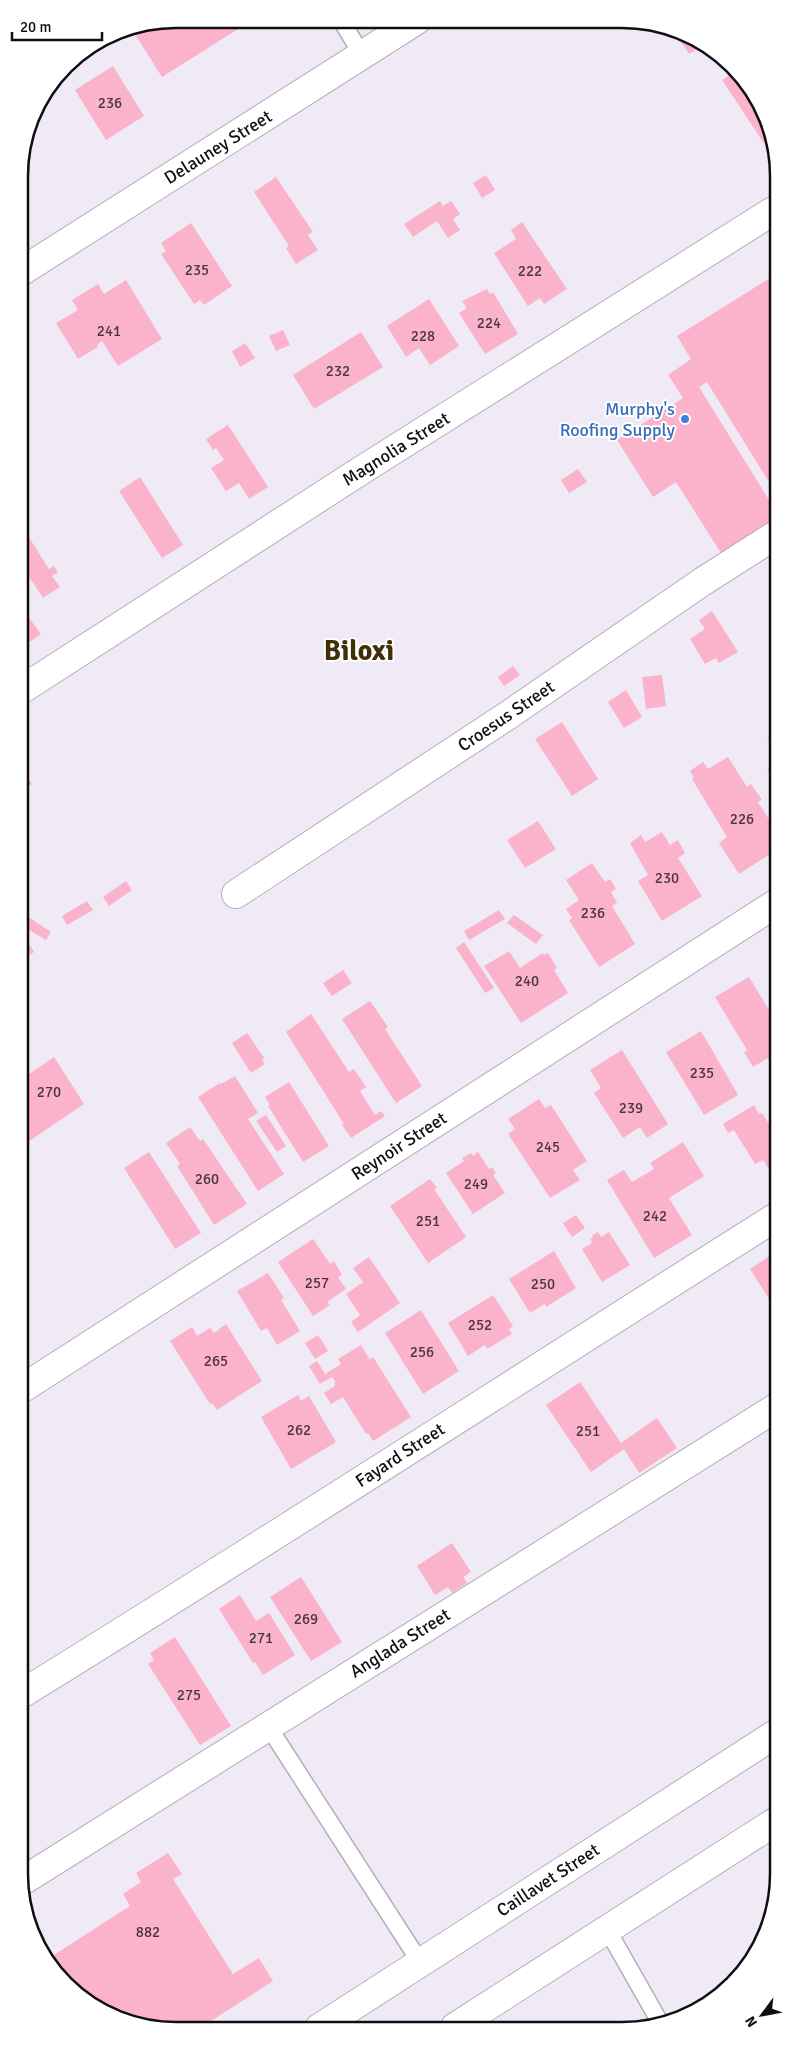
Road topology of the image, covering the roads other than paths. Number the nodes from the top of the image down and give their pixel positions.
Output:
1 (345, 28) edge
2 (404, 28) edge
3 (362, 55) junction
4 (770, 212) edge
5 (28, 267) edge
6 (770, 539) edge
7 (28, 685) edge
8 (236, 894) dead end
9 (770, 907) edge
10 (769, 1221) edge
11 (28, 1384) edge
12 (769, 1412) edge
13 (28, 1691) edge
14 (268, 1726) junction
15 (769, 1739) edge
16 (769, 1826) edge
17 (28, 1877) edge
18 (607, 1930) junction
19 (420, 1962) junction
20 (657, 2018) edge
21 (327, 2022) edge
22 (463, 2022) edge

1 - 3 lane
2 - 3 street, Delauney Street
3 - 5 street, Delauney Street
4 - 7 street, Magnolia Street
6 - 8 street, Croesus Street
9 - 11 street, Reynoir Street
10 - 13 street, Fayard Street
12 - 14 street, Anglada Street
14 - 17 street, Anglada Street
14 - 19 lane
15 - 19 street, Caillavet Street
16 - 18 street
18 - 20 lane
18 - 22 street
19 - 21 street, Caillavet Street

